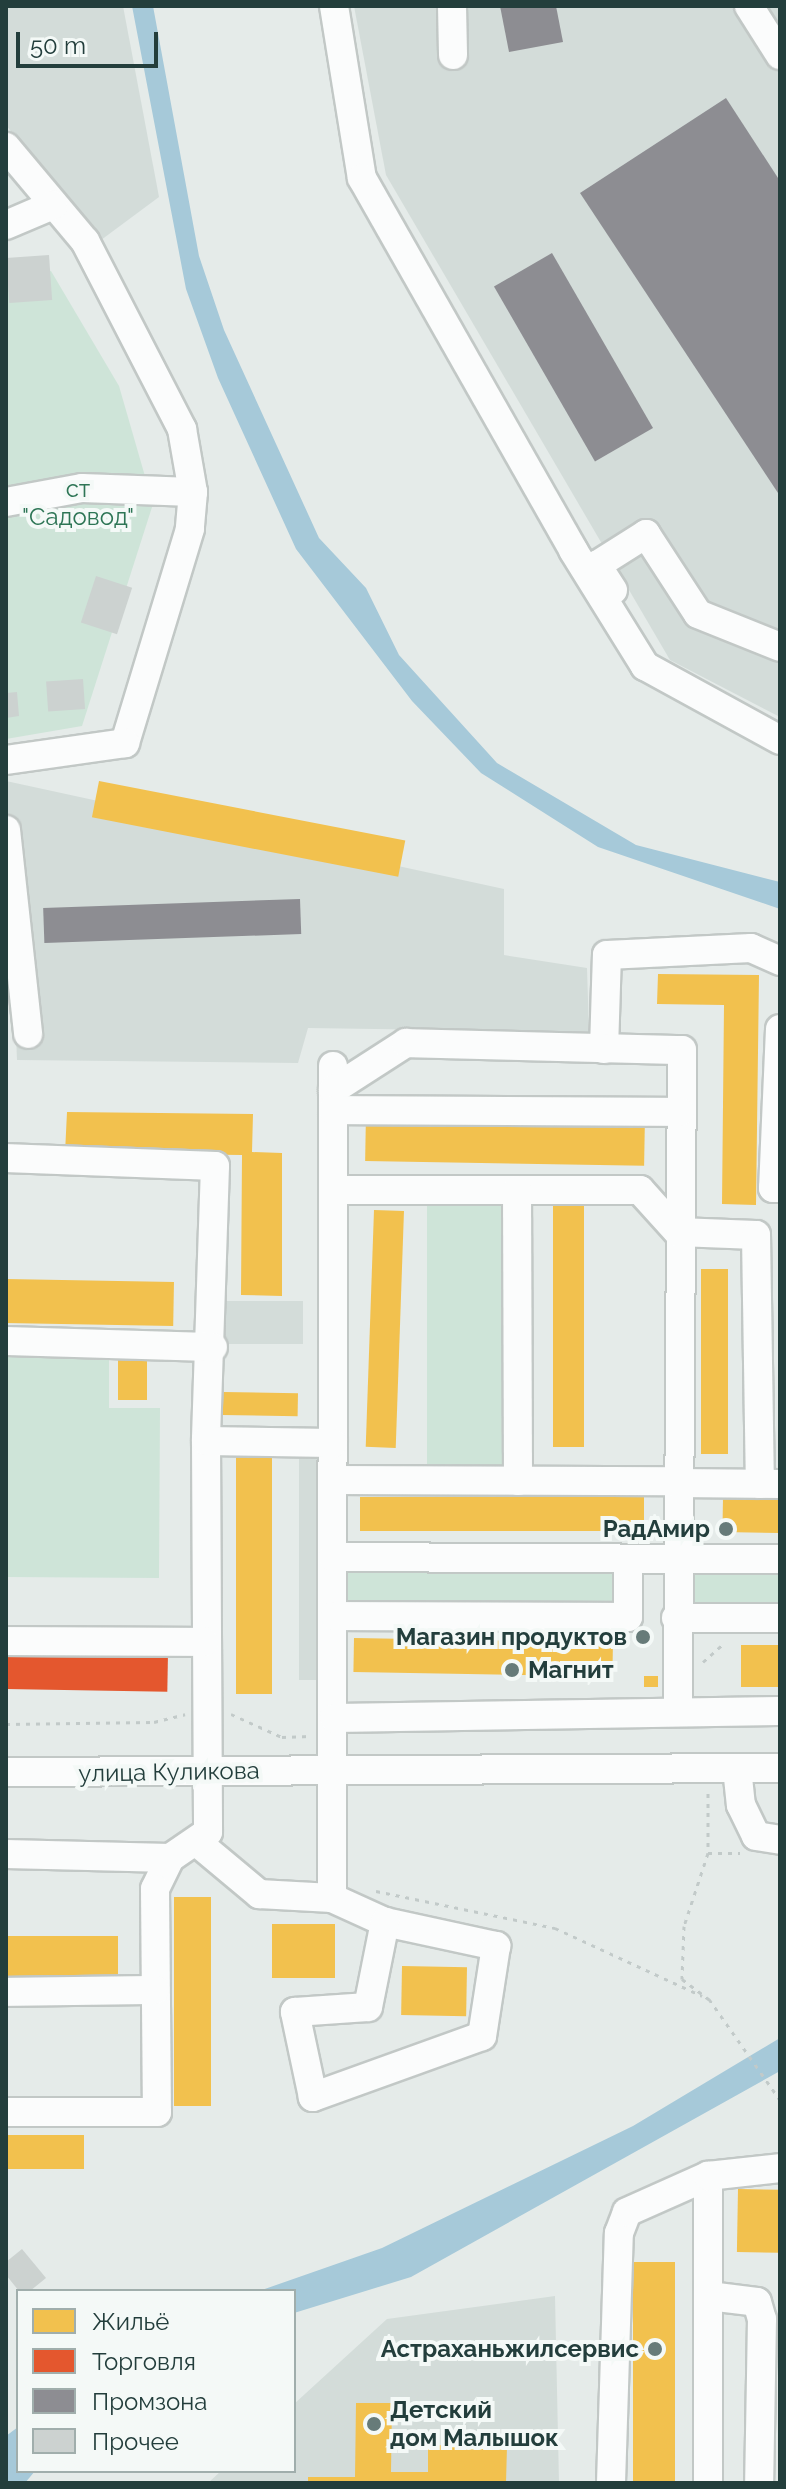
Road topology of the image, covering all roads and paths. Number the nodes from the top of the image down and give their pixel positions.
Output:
1 (334, 6) edge
2 (452, 6) edge
3 (749, 6) edge
4 (453, 55) dead end
5 (780, 55) edge
6 (6, 147) edge
7 (53, 205) junction
8 (6, 225) edge
9 (193, 492) junction
10 (6, 502) edge
11 (639, 630) dead end
12 (780, 647) edge
13 (780, 740) edge
14 (6, 760) edge
15 (6, 830) edge
16 (780, 961) edge
17 (28, 1034) dead end
18 (778, 1046) edge
19 (604, 1049) junction
20 (333, 1089) junction
21 (680, 1112) junction
22 (6, 1158) edge
23 (780, 1188) edge
24 (333, 1190) junction
25 (517, 1190) junction
26 (678, 1232) junction
27 (768, 1274) edge
28 (6, 1341) edge
29 (213, 1347) junction
30 (206, 1441) junction
31 (333, 1443) junction
32 (333, 1480) junction
33 (518, 1481) junction
34 (677, 1482) junction
35 (770, 1484) edge
36 (333, 1557) junction
37 (628, 1559) junction
38 (677, 1559) junction
39 (780, 1559) edge
40 (335, 1616) junction
41 (676, 1618) junction
42 (750, 1618) junction
43 (780, 1618) edge
44 (6, 1641) edge
45 (204, 1642) junction
46 (678, 1700) junction
47 (780, 1711) edge
48 (334, 1718) junction
49 (687, 1768) junction
50 (737, 1768) junction
51 (780, 1768) edge
52 (333, 1769) junction
53 (206, 1771) junction
54 (6, 1772) edge
55 (780, 1840) edge
56 (198, 1843) junction
57 (6, 1854) edge
58 (170, 1858) junction
59 (332, 1891) junction
60 (385, 1922) junction
61 (155, 1990) junction
62 (6, 1992) edge
63 (709, 1999) junction
64 (780, 2100) edge
65 (6, 2112) edge
66 (780, 2168) edge
67 (708, 2176) junction
68 (709, 2296) junction
69 (611, 2483) edge
70 (708, 2483) edge
71 (759, 2483) edge

1 - 13 street
2 - 4 street
3 - 5 street
6 - 7 street
7 - 8 street
7 - 9 street
9 - 10 street
9 - 14 street
11 - 12 street
15 - 17 street
16 - 19 street
18 - 23 street
19 - 20 street
19 - 21 street
20 - 21 street
20 - 24 street
21 - 26 street
22 - 29 street
24 - 25 street
24 - 31 street
25 - 26 street
25 - 33 street
26 - 27 street
26 - 34 street
27 - 35 street
28 - 29 street
29 - 30 street
30 - 31 street
30 - 45 street
31 - 32 street
32 - 33 street
32 - 36 street
33 - 34 street
34 - 35 street
34 - 38 street
36 - 37 street
36 - 40 street
37 - 38 street
37 - 40 street
38 - 39 street
38 - 41 street
40 - 48 street
41 - 42 street
41 - 46 street
42 - 43 street
42 - 46 path
44 - 45 street
45 - 53 street
46 - 47 street
46 - 48 street
48 - 52 street
49 - 50 street, улица Куликова
49 - 52 street, улица Куликова
49 - 63 path
50 - 51 street, улица Куликова
50 - 55 street
52 - 53 street, улица Куликова
52 - 59 street
53 - 54 street, улица Куликова
53 - 56 street
56 - 58 street
56 - 59 street
57 - 58 street
58 - 61 street
59 - 60 street
59 - 63 path
60 - 60 street
61 - 62 street
61 - 65 street
63 - 64 path
66 - 67 street
67 - 68 street
67 - 69 street
68 - 70 street
68 - 71 street

